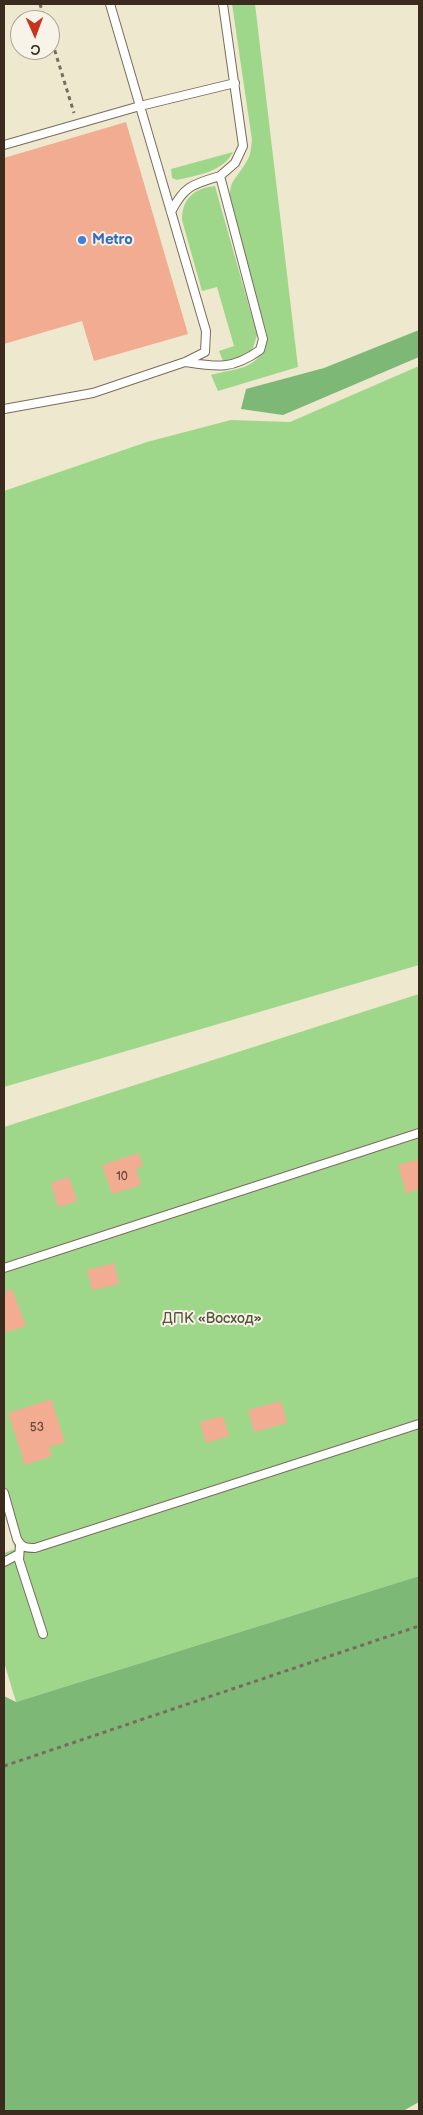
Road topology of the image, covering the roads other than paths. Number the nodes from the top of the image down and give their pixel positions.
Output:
1 (110, 4) edge
2 (223, 4) edge
3 (235, 82) junction
4 (140, 106) junction
5 (4, 145) edge
6 (220, 176) junction
7 (171, 212) junction
8 (185, 362) junction
9 (4, 409) edge
10 (419, 1133) edge
11 (4, 1268) edge
12 (419, 1424) edge
13 (4, 1493) edge
14 (20, 1545) junction
15 (19, 1554) junction
16 (4, 1562) edge
17 (43, 1634) dead end

1 - 4 lane
2 - 3 lane
3 - 4 lane
3 - 6 lane
4 - 5 lane
4 - 7 lane
6 - 7 lane
6 - 8 lane
7 - 8 lane
8 - 9 lane
10 - 11 lane
12 - 14 lane
13 - 14 lane
14 - 15 lane
15 - 16 lane
15 - 17 lane

